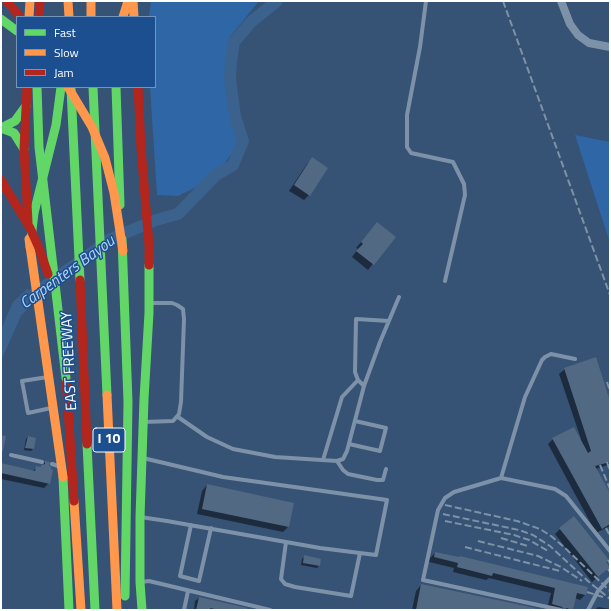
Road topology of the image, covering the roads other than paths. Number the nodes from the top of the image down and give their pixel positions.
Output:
1 (7, 1) edge
2 (30, 1) edge
3 (40, 1) edge
4 (68, 1) edge
5 (91, 1) edge
6 (128, 1) edge
7 (133, 1) edge
8 (426, 1) edge
9 (561, 1) edge
10 (19, 16) edge
11 (29, 16) edge
12 (39, 16) edge
13 (69, 16) edge
14 (91, 16) edge
15 (124, 16) edge
16 (134, 16) edge
17 (1, 19) edge
18 (16, 30) edge
19 (610, 47) edge
20 (27, 88) edge
21 (37, 88) edge
22 (61, 88) edge
23 (70, 88) edge
24 (71, 88) edge
25 (94, 88) edge
26 (116, 88) edge
27 (138, 88) edge
28 (27, 106) junction
29 (1, 128) edge
30 (24, 149) junction
31 (1, 180) edge
32 (30, 247) junction
33 (123, 251) junction
34 (445, 281) dead end
35 (400, 297) dead end
36 (149, 303) junction
37 (389, 321) junction
38 (62, 336) junction
39 (575, 358) dead end
40 (48, 377) junction
41 (358, 380) junction
42 (364, 386) junction
43 (52, 408) junction
44 (178, 418) junction
45 (355, 421) junction
46 (143, 422) junction
47 (349, 444) junction
48 (11, 455) dead end
49 (142, 458) junction
50 (323, 460) junction
51 (337, 461) junction
52 (42, 462) dead end
53 (52, 464) dead end
54 (62, 467) junction
55 (386, 470) dead end
56 (501, 478) junction
57 (140, 517) junction
58 (191, 525) junction
59 (211, 528) junction
60 (286, 542) junction
61 (610, 551) edge
62 (360, 553) junction
63 (610, 578) edge
64 (140, 582) junction
65 (188, 591) junction
66 (257, 608) edge
67 (69, 610) edge
68 (81, 610) edge
69 (95, 610) edge
70 (117, 610) edge
71 (125, 610) edge
72 (142, 610) edge
73 (184, 610) edge
74 (270, 610) edge
75 (561, 610) edge
76 (588, 610) edge

1 - 10 main road
2 - 11 main road
3 - 12 main road
4 - 13 main road
5 - 14 main road
6 - 15 main road
7 - 16 main road
8 - 34 lane
9 - 19 street
17 - 18 main road
20 - 28 main road
21 - 38 main road, bridge
22 - 32 main road
23 - 69 main road, EAST FREEWAY / I 10
24 - 33 main road, bridge
25 - 70 main road, I 10
26 - 33 main road, bridge
27 - 36 main road
28 - 29 main road
28 - 30 main road
29 - 30 main road
30 - 32 main road
31 - 38 main road, bridge
32 - 40 main road
33 - 71 main road
35 - 37 lane
36 - 44 lane
36 - 46 main road
37 - 41 lane
37 - 42 lane
38 - 68 main road, bridge
39 - 56 lane
40 - 43 main road
40 - 43 lane
41 - 42 lane
41 - 50 lane
42 - 45 lane
43 - 54 main road
44 - 46 lane
44 - 50 lane
45 - 47 lane
45 - 47 lane
46 - 49 main road
47 - 51 lane
48 - 52 lane
49 - 57 main road
49 - 62 lane
50 - 51 lane
51 - 55 lane
53 - 54 lane
54 - 67 main road
56 - 61 lane
56 - 75 lane
57 - 58 lane
57 - 64 main road
58 - 59 lane
58 - 59 lane
59 - 60 lane
60 - 62 lane
60 - 62 lane
63 - 76 lane
64 - 65 lane
64 - 72 main road
65 - 66 lane
65 - 73 lane
66 - 74 lane

